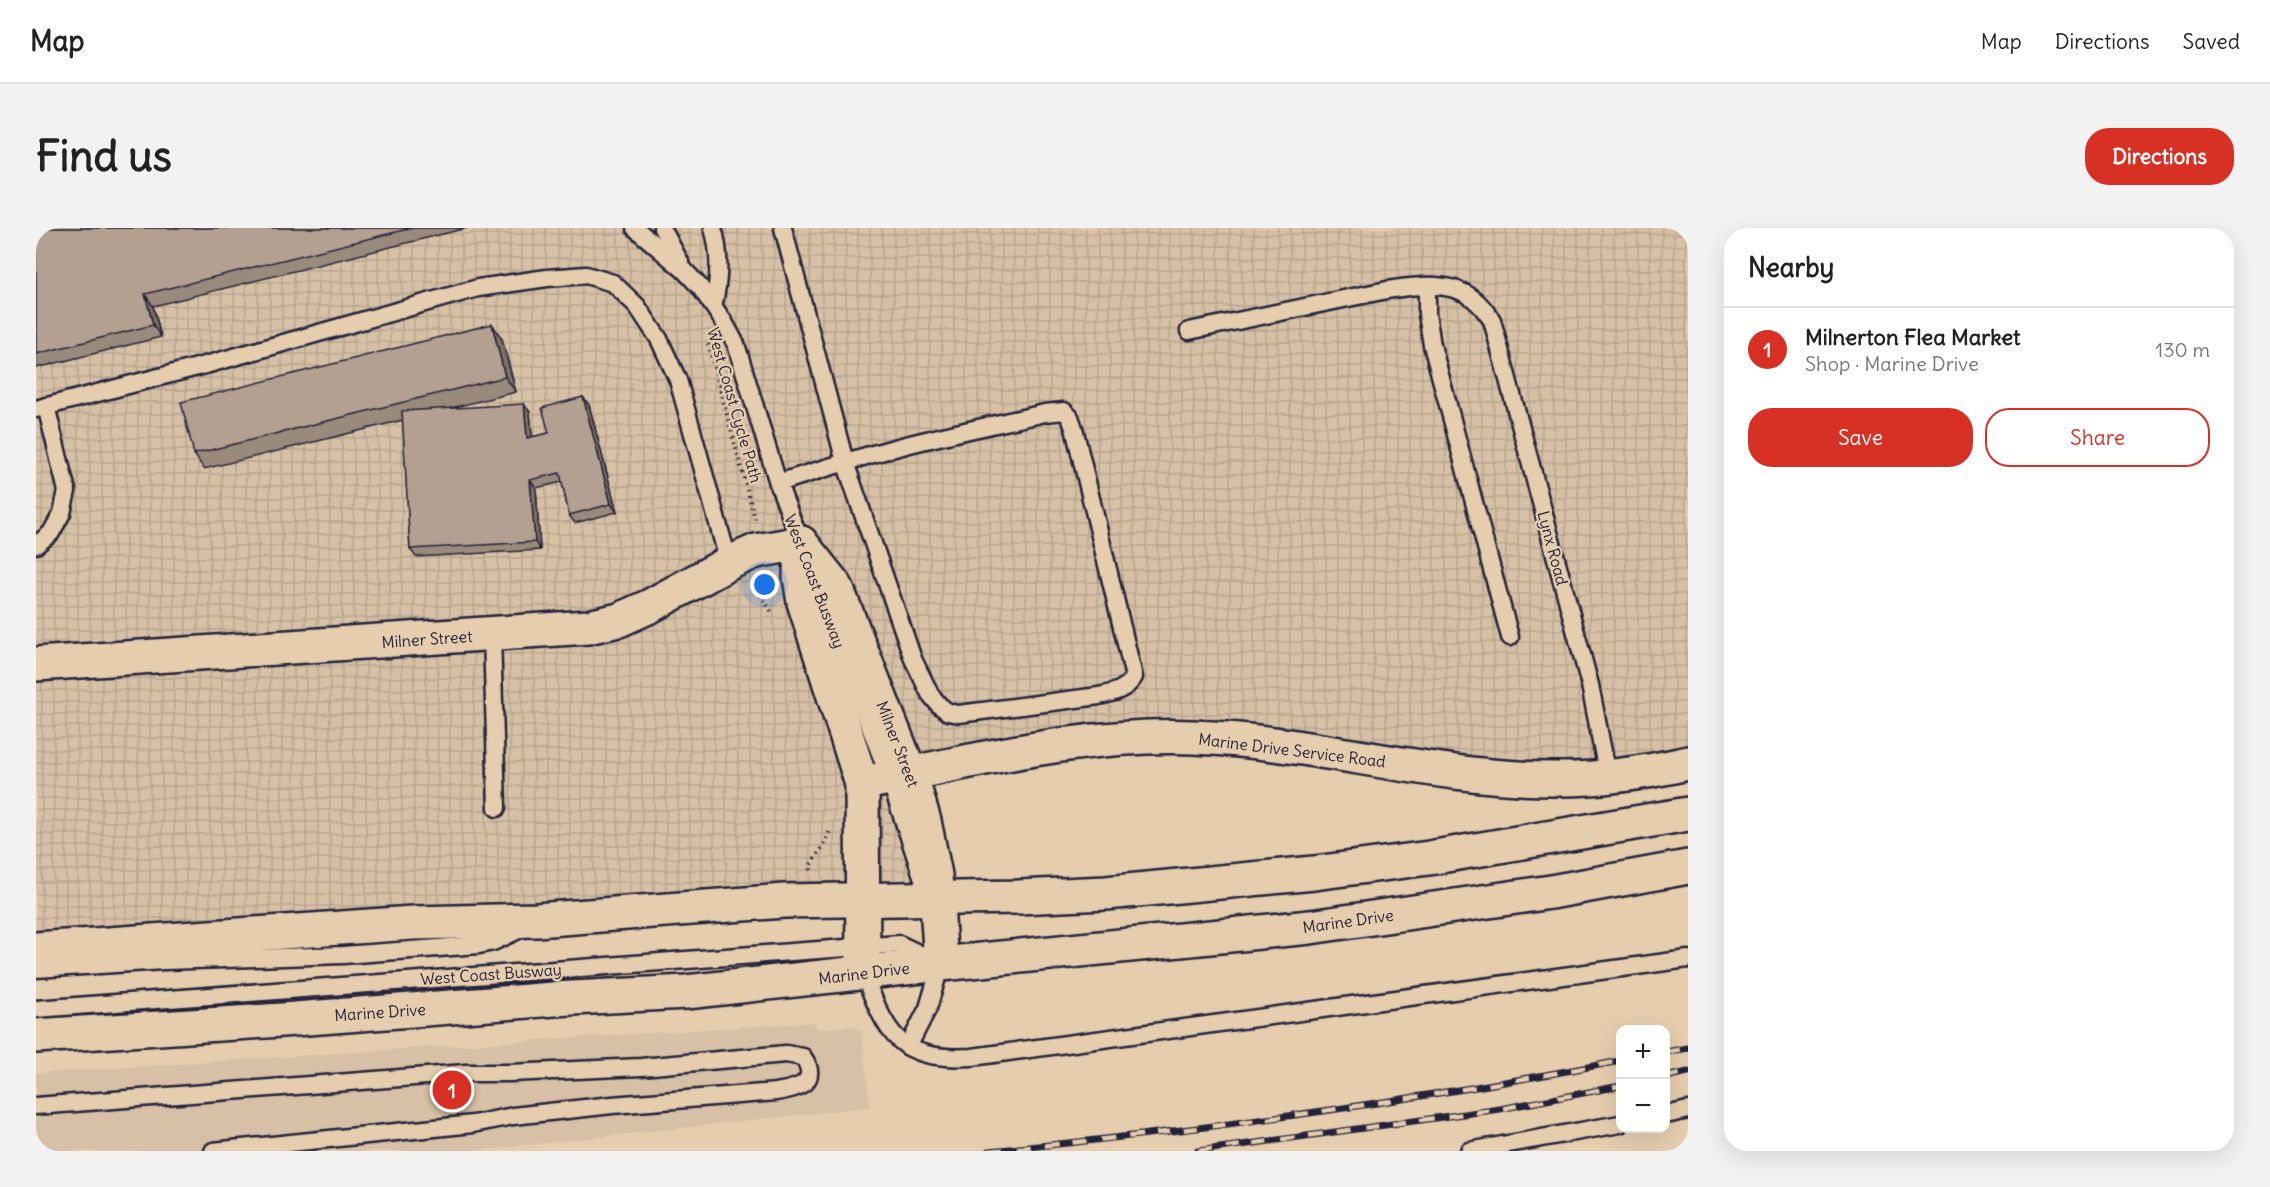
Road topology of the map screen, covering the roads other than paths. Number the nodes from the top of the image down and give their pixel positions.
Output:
1 (635, 228) edge
2 (662, 228) edge
3 (713, 228) edge
4 (783, 228) edge
5 (685, 271) junction
6 (1427, 285) junction
7 (713, 306) junction
8 (1189, 331) dead end
9 (41, 408) edge
10 (845, 462) junction
11 (778, 483) junction
12 (801, 543) junction
13 (36, 545) edge
14 (729, 562) junction
15 (492, 634) junction
16 (1509, 637) dead end
17 (36, 664) edge
18 (1688, 763) edge
19 (1608, 777) junction
20 (887, 778) junction
21 (497, 807) dead end
22 (1688, 814) edge
23 (1688, 867) edge
24 (936, 898) junction
25 (862, 900) junction
26 (536, 920) junction
27 (36, 949) edge
28 (862, 959) junction
29 (1688, 959) edge
30 (941, 964) junction
31 (36, 969) edge
32 (36, 1009) edge
33 (36, 1036) edge
34 (908, 1047) junction
35 (36, 1106) edge
36 (1688, 1110) edge
37 (1670, 1114) edge
38 (1616, 1125) edge
39 (213, 1151) edge
40 (1469, 1151) edge

1 - 5 lane, West Coast Busway
2 - 5 lane, West Coast Busway
3 - 7 lane
4 - 10 lane
5 - 7 lane, West Coast Busway
6 - 8 lane
6 - 16 lane
6 - 19 lane, Lynx Road
7 - 11 lane, West Coast Busway
9 - 13 lane
9 - 14 lane
10 - 10 lane
10 - 11 lane
11 - 12 lane, West Coast Busway
12 - 14 main road, Milner Street
12 - 20 main road, Milner Street
12 - 20 main road, Milner Street
14 - 15 main road, Milner Street
15 - 17 main road, Milner Street
15 - 21 lane
18 - 19 main road, Marine Drive Service Road
19 - 20 main road, Marine Drive Service Road
20 - 24 main road, Milner Street
20 - 25 main road, Milner Street
22 - 24 main road
23 - 30 main road, Marine Drive
24 - 25 main road
24 - 30 main road, Milner Street
25 - 26 main road
25 - 28 main road, Milner Street
26 - 27 main road
26 - 31 lane, West Coast Busway
28 - 30 main road, Marine Drive
28 - 32 lane, West Coast Busway
28 - 33 main road, Marine Drive
28 - 34 lane
29 - 34 lane
30 - 34 lane
35 - 39 lane
36 - 37 lane
38 - 40 lane

